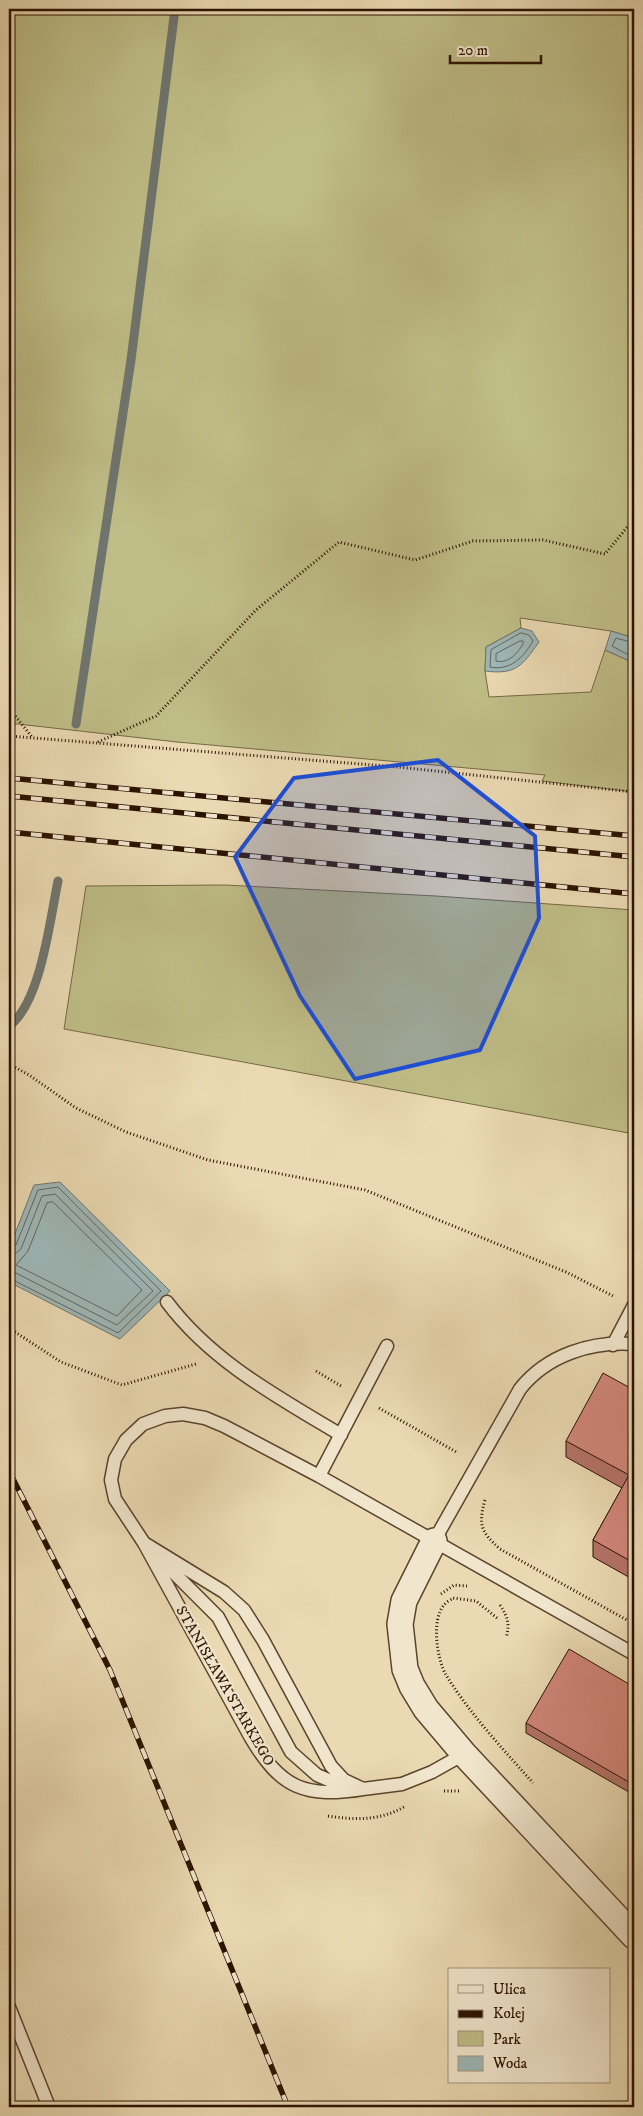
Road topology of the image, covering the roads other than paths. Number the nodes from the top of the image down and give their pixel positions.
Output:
1 (167, 1302) dead end
2 (634, 1306) edge
3 (613, 1344) junction
4 (634, 1344) edge
5 (387, 1346) dead end
6 (341, 1435) junction
7 (319, 1476) junction
8 (434, 1541) junction
9 (144, 1543) junction
10 (634, 1654) edge
11 (464, 1754) junction
12 (363, 1789) junction
13 (634, 1936) edge
14 (9, 2008) edge
15 (49, 2107) edge

1 - 6 lane
2 - 3 lane
3 - 4 lane
3 - 8 lane
5 - 6 lane
6 - 7 lane
7 - 8 lane, STANISŁAWA STARKEGO
7 - 9 lane, STANISŁAWA STARKEGO
8 - 10 lane, STANISŁAWA STARKEGO
8 - 11 street
9 - 12 lane, STANISŁAWA STARKEGO
9 - 12 lane, STANISŁAWA STARKEGO
9 - 12 lane, STANISŁAWA STARKEGO
11 - 12 lane, STANISŁAWA STARKEGO
11 - 13 street
14 - 15 lane

